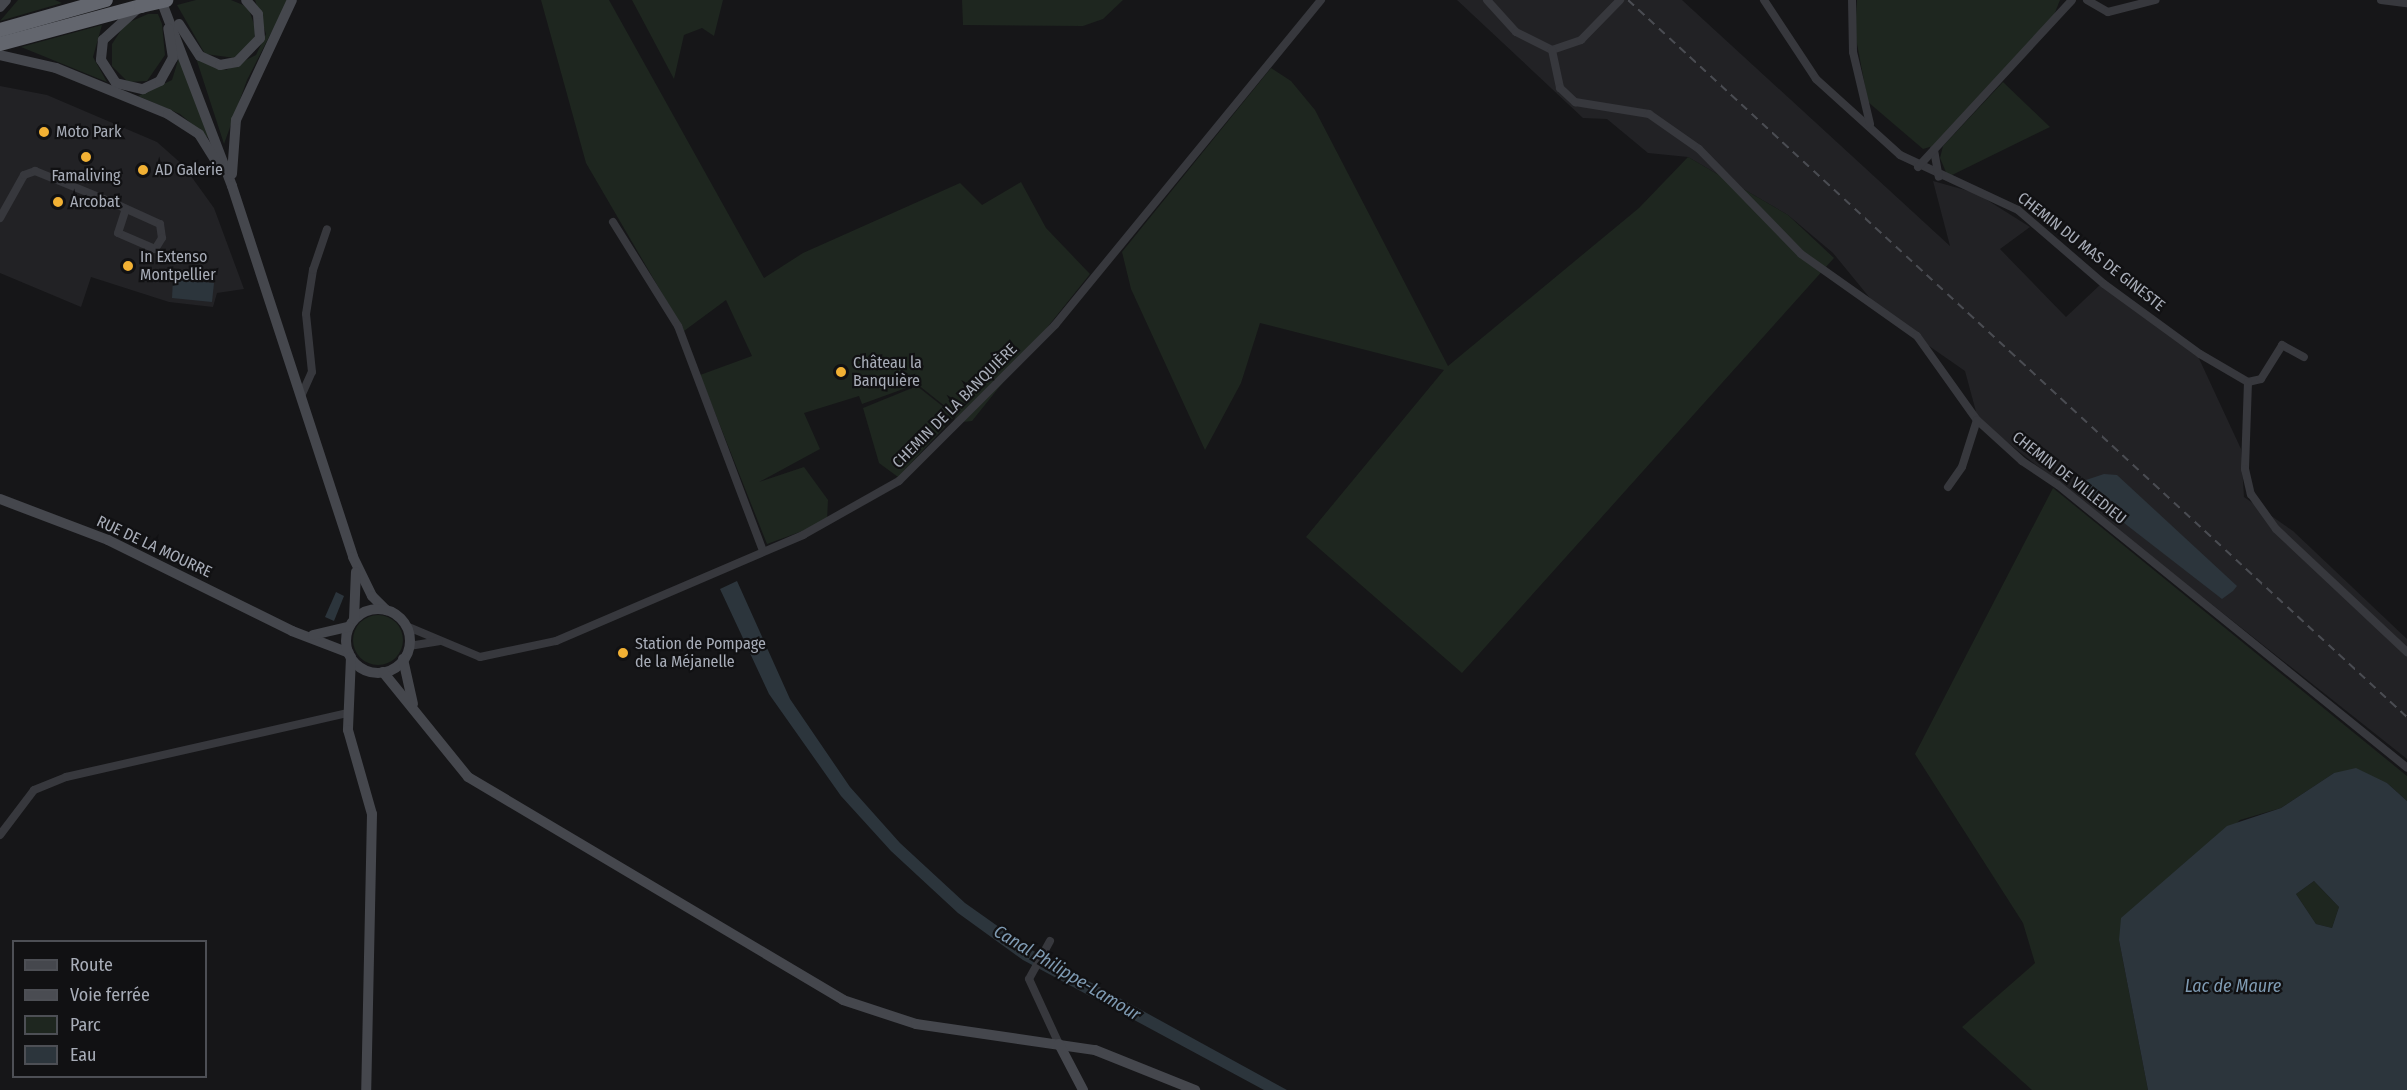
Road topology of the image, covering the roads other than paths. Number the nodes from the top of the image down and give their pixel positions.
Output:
1 (6, 0) edge
2 (161, 0) edge
3 (246, 0) edge
4 (292, 0) edge
5 (1321, 0) edge
6 (1487, 0) edge
7 (1620, 0) edge
8 (1764, 0) edge
9 (1852, 0) edge
10 (2072, 0) edge
11 (2087, 0) edge
12 (2155, 0) edge
13 (2381, 0) edge
14 (95, 1) edge
15 (2407, 3) edge
16 (166, 5) edge
17 (141, 6) junction
18 (0, 7) edge
19 (0, 30) edge
20 (0, 44) edge
21 (1552, 50) junction
22 (0, 54) edge
23 (1870, 124) junction
24 (1934, 150) junction
25 (1918, 167) junction
26 (1940, 177) junction
27 (231, 182) junction
28 (126, 209) junction
29 (0, 218) edge
30 (613, 222) dead end
31 (327, 229) dead end
32 (2304, 357) dead end
33 (2248, 382) junction
34 (302, 394) junction
35 (1977, 420) junction
36 (1948, 487) dead end
37 (0, 499) edge
38 (764, 551) junction
39 (353, 557) junction
40 (386, 610) junction
41 (352, 623) junction
42 (406, 626) junction
43 (292, 631) junction
44 (448, 643) junction
45 (409, 646) junction
46 (2407, 652) edge
47 (350, 655) junction
48 (404, 660) junction
49 (370, 671) junction
50 (383, 672) junction
51 (349, 693) junction
52 (347, 713) junction
53 (421, 721) junction
54 (2407, 768) edge
55 (0, 835) edge
56 (1050, 941) dead end
57 (1059, 1044) junction
58 (366, 1090) edge
59 (1083, 1090) edge
60 (1195, 1090) edge

1 - 18 main road
2 - 16 main road
3 - 16 main road
4 - 27 main road
5 - 38 street, CHEMIN DE LA BANQUIÈRE
6 - 21 street
7 - 21 street
8 - 23 street
9 - 23 street
10 - 24 street
11 - 12 street
13 - 15 street
14 - 19 highway
16 - 17 highway, bridge
16 - 17 main road
16 - 27 main road
17 - 20 highway
21 - 35 street, CHEMIN DE VILLEDIEU
22 - 27 main road
23 - 25 street
24 - 25 street
24 - 26 street
25 - 26 street, CHEMIN DU MAS DE GINESTE
26 - 33 street, CHEMIN DU MAS DE GINESTE
27 - 34 main road
28 - 28 street
28 - 29 street
30 - 38 street
31 - 34 street
32 - 33 street
33 - 46 street
34 - 39 main road
35 - 36 street
35 - 54 street, CHEMIN DE VILLEDIEU
37 - 43 main road, RUE DE LA MOURRE
38 - 44 street, CHEMIN DE LA BANQUIÈRE
39 - 40 main road
39 - 41 main road
40 - 41 main road
40 - 42 main road
41 - 43 main road, RUE DE LA MOURRE
41 - 47 main road
42 - 44 street, CHEMIN DE LA BANQUIÈRE
42 - 45 main road
43 - 47 main road, RUE DE LA MOURRE
44 - 45 street, CHEMIN DE LA BANQUIÈRE
45 - 48 main road
47 - 49 main road
47 - 51 main road
48 - 50 main road
48 - 53 main road
49 - 50 main road
49 - 51 main road
50 - 53 main road
51 - 52 main road
52 - 55 street
52 - 58 main road
53 - 57 main road
56 - 57 street
57 - 59 main road
57 - 60 main road

